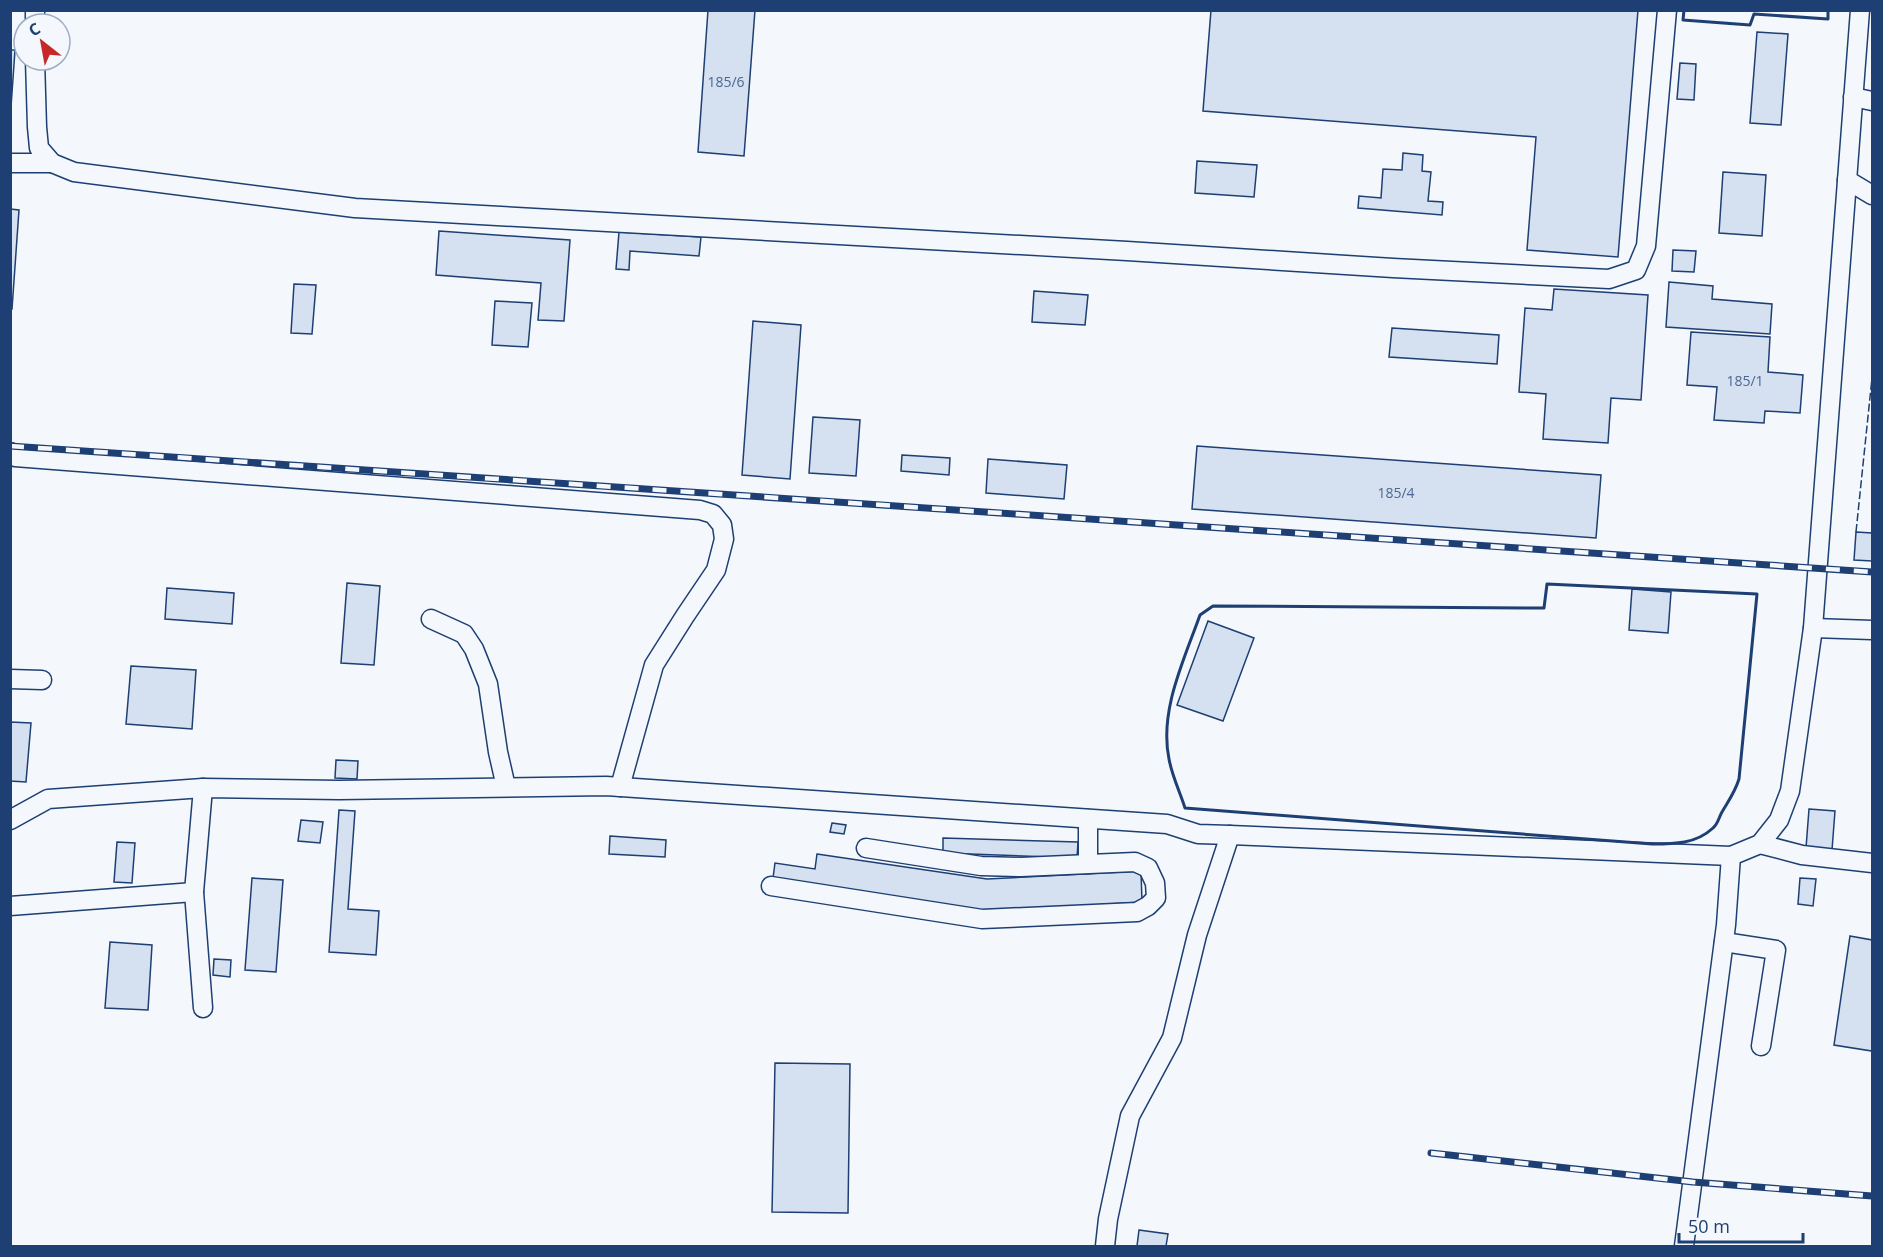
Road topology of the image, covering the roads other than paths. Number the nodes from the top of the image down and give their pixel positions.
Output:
1 (1667, 10) edge
2 (1860, 10) edge
3 (35, 72) edge
4 (1853, 97) junction
5 (1872, 101) edge
6 (10, 163) edge
7 (52, 163) junction
8 (1847, 180) junction
9 (1872, 195) edge
10 (10, 453) edge
11 (431, 619) dead end
12 (1813, 628) junction
13 (1872, 630) edge
14 (10, 679) edge
15 (42, 680) dead end
16 (506, 787) junction
17 (620, 787) junction
18 (203, 788) junction
19 (1088, 819) junction
20 (10, 820) edge
21 (1230, 835) junction
22 (1760, 844) junction
23 (866, 848) dead end
24 (1731, 856) junction
25 (1872, 863) edge
26 (1089, 864) junction
27 (771, 886) dead end
28 (194, 892) junction
29 (10, 906) edge
30 (1724, 942) junction
31 (203, 1008) dead end
32 (1761, 1046) dead end
33 (1105, 1246) edge
34 (1684, 1246) edge

1 - 7 street
2 - 4 street
3 - 7 street
4 - 5 street
4 - 8 street
6 - 7 street
8 - 9 street
8 - 12 street
10 - 17 street
11 - 16 street
12 - 13 street
12 - 22 street
14 - 15 street
16 - 17 street
16 - 18 street
17 - 19 street
18 - 20 street
18 - 28 street
19 - 21 street
19 - 26 street
21 - 24 street
21 - 33 street
22 - 24 street
22 - 25 street
23 - 26 street
24 - 30 street
26 - 27 street
28 - 29 street
28 - 31 street
30 - 32 street
30 - 34 street

